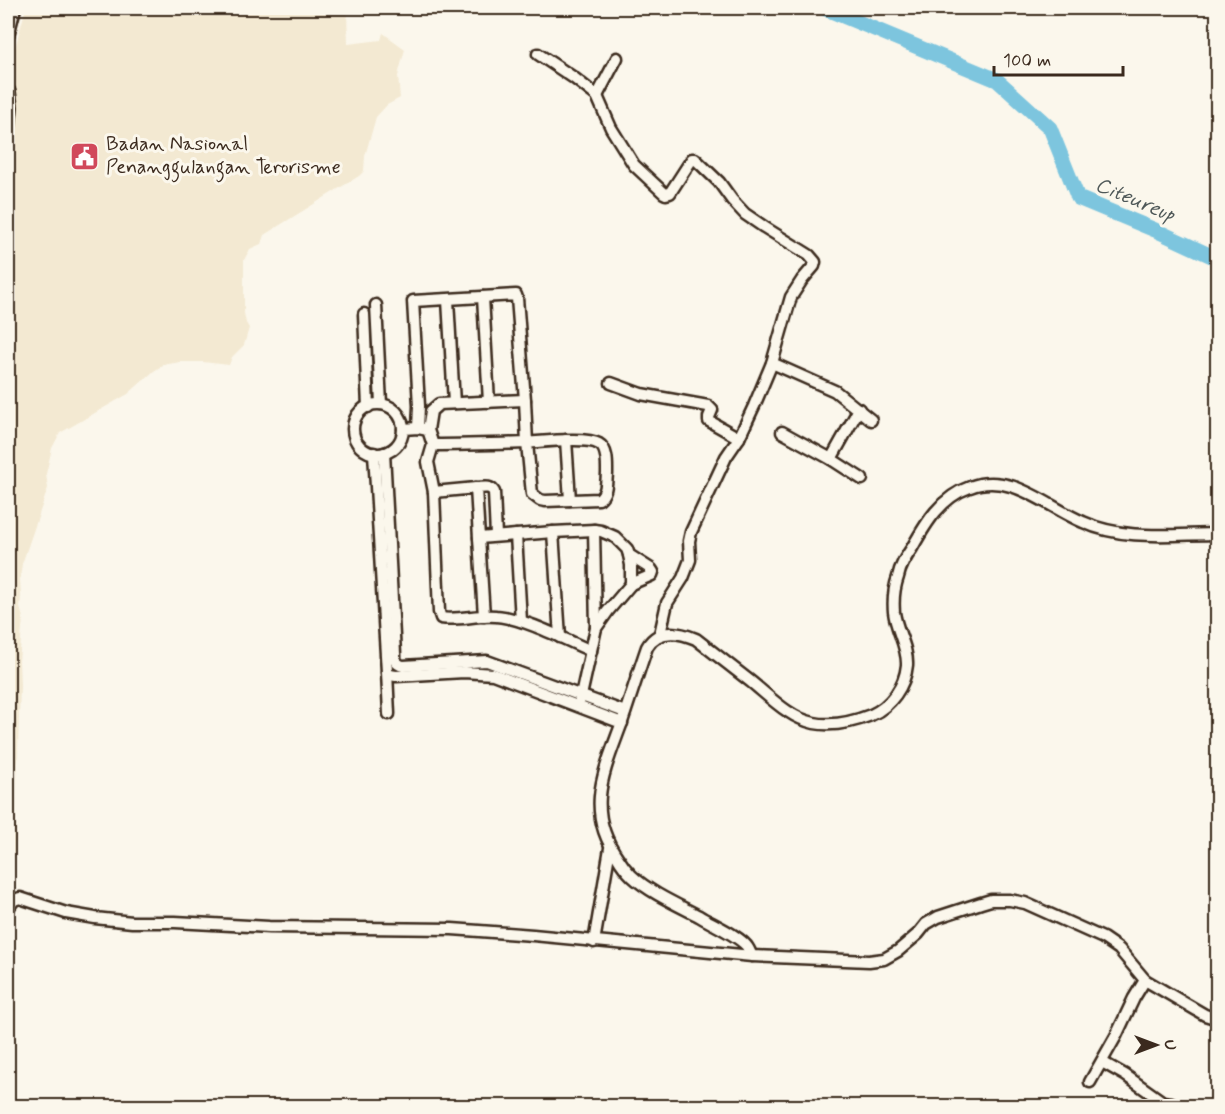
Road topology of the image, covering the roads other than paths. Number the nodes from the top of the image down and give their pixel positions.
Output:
1 (15, 8) edge
2 (8, 36) edge
3 (538, 54) dead end
4 (617, 58) dead end
5 (8, 92) edge
6 (597, 96) junction
7 (8, 128) edge
8 (483, 297) junction
9 (448, 300) junction
10 (376, 305) dead end
11 (364, 314) dead end
12 (772, 363) junction
13 (611, 383) dead end
14 (525, 400) junction
15 (489, 402) junction
16 (454, 403) junction
17 (381, 404) junction
18 (368, 407) junction
19 (859, 409) junction
20 (871, 420) dead end
21 (403, 429) junction
22 (423, 429) junction
23 (782, 432) dead end
24 (739, 438) junction
25 (566, 440) junction
26 (527, 443) junction
27 (433, 445) junction
28 (379, 453) junction
29 (831, 459) junction
30 (862, 479) dead end
31 (476, 488) junction
32 (434, 492) junction
33 (570, 500) junction
34 (594, 531) junction
35 (553, 532) junction
36 (1218, 534) edge
37 (516, 535) junction
38 (496, 536) junction
39 (479, 538) junction
40 (629, 555) junction
41 (631, 584) junction
42 (484, 616) junction
43 (521, 621) junction
44 (596, 628) junction
45 (660, 634) junction
46 (560, 637) junction
47 (591, 651) junction
48 (387, 672) junction
49 (580, 701) junction
50 (389, 714) dead end
51 (623, 717) junction
52 (610, 848) junction
53 (8, 908) edge
54 (594, 942) junction
55 (752, 956) junction
56 (1145, 980) junction
57 (1218, 1019) edge
58 (1102, 1062) junction
59 (1090, 1082) dead end
60 (1177, 1107) edge

1 - 2 street
3 - 6 street
4 - 6 street
5 - 7 street
6 - 12 street
8 - 9 street
8 - 14 street
8 - 15 street
9 - 16 street
9 - 22 street
10 - 17 street
11 - 18 street
12 - 19 street
12 - 24 street
13 - 24 street
14 - 15 street
14 - 26 street
15 - 16 street
16 - 22 street
17 - 18 street
17 - 21 street
18 - 28 street
19 - 20 street
19 - 29 street
21 - 22 street
21 - 28 street
22 - 27 street
23 - 29 street
24 - 45 street
25 - 26 street
25 - 33 street
25 - 33 street
26 - 27 street
26 - 33 street
27 - 32 street
28 - 48 street
28 - 49 street
29 - 30 street
31 - 32 street
31 - 38 street
31 - 39 street
32 - 42 street
34 - 35 street
34 - 40 street
34 - 44 street
35 - 37 street
35 - 46 street
36 - 45 street
37 - 38 street
37 - 43 street
38 - 39 street
39 - 42 street
40 - 41 street
40 - 41 street
41 - 44 street
42 - 43 street
43 - 46 street
44 - 47 street
45 - 51 street
46 - 47 street
47 - 49 street
48 - 49 street
48 - 50 street
49 - 51 street
51 - 52 street
52 - 54 street
52 - 55 street
53 - 54 street
54 - 55 street
55 - 56 street
56 - 57 street
56 - 58 street
58 - 59 street
58 - 60 street

